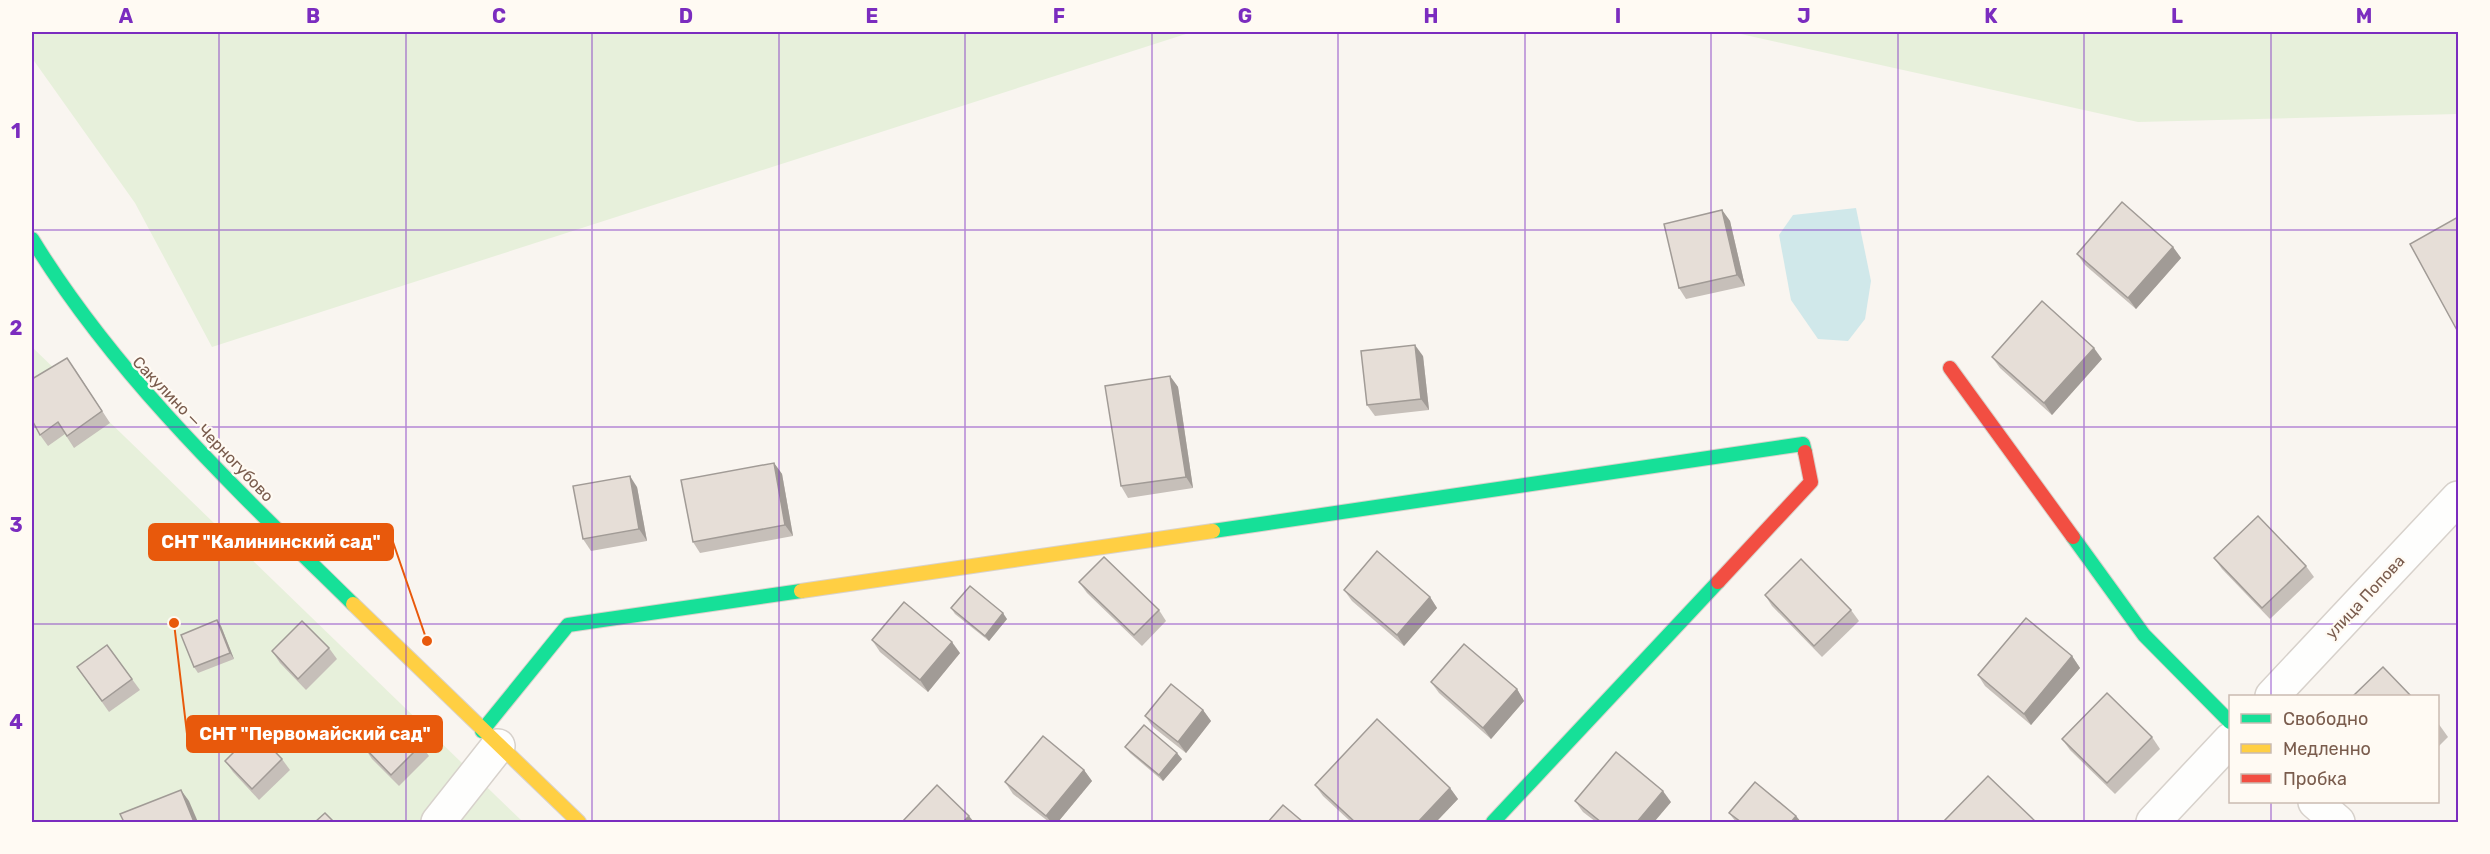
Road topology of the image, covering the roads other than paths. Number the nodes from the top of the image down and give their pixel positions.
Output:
1 (32, 239) edge
2 (1950, 368) dead end
3 (2458, 498) edge
4 (2273, 695) edge
5 (2229, 721) edge
6 (490, 739) junction
7 (2229, 741) edge
8 (2317, 803) edge
9 (438, 822) edge
10 (579, 822) edge
11 (1493, 822) edge
12 (2153, 822) edge
13 (2338, 822) edge

1 - 6 street, Сакулино — Черногубово
2 - 5 street
3 - 4 street, улица Попова
6 - 9 street
6 - 10 street, Сакулино — Черногубово
6 - 11 street
7 - 12 street
8 - 13 street

